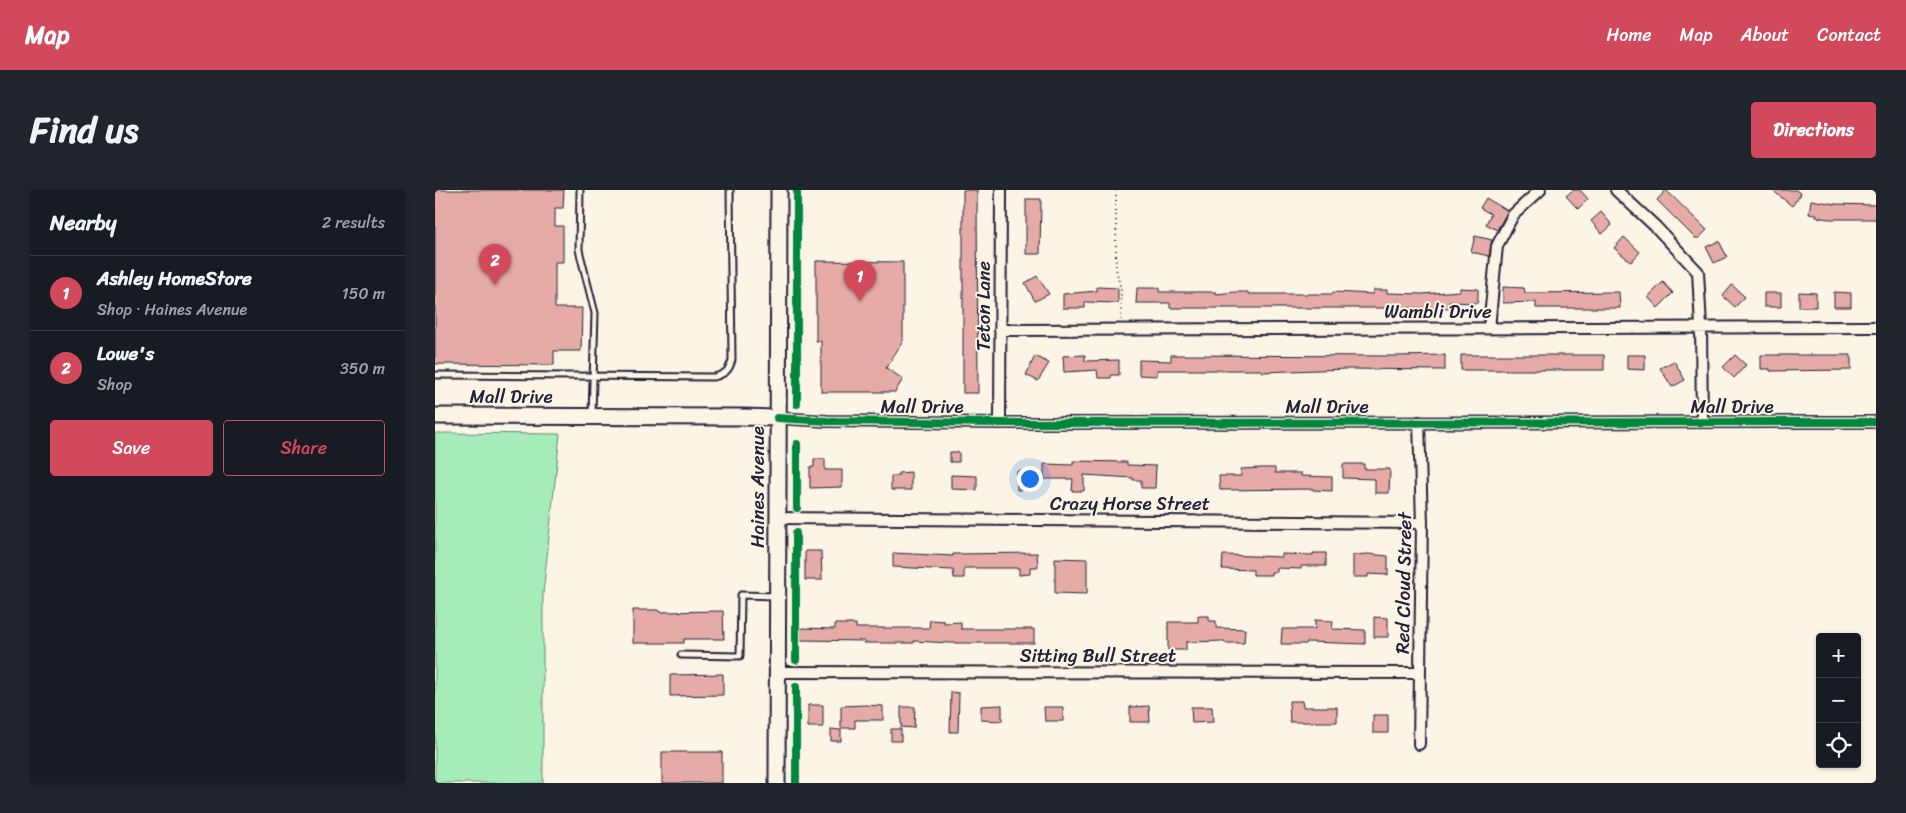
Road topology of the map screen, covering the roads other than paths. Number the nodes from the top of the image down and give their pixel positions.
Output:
1 (580, 190) edge
2 (730, 190) edge
3 (779, 190) edge
4 (1001, 190) edge
5 (1540, 190) edge
6 (1616, 190) edge
7 (1701, 327) junction
8 (1876, 327) edge
9 (1489, 328) junction
10 (1000, 330) junction
11 (435, 375) edge
12 (593, 376) junction
13 (435, 416) edge
14 (592, 416) junction
15 (777, 418) junction
16 (1419, 422) junction
17 (1701, 422) junction
18 (1876, 422) edge
19 (1000, 423) junction
20 (777, 518) junction
21 (1422, 522) junction
22 (777, 596) junction
23 (681, 656) dead end
24 (777, 672) junction
25 (1419, 673) junction
26 (1419, 744) dead end
27 (777, 783) edge

1 - 12 lane
2 - 12 lane
3 - 15 main road, Haines Avenue
4 - 10 street, Teton Lane
5 - 9 street
6 - 7 street
7 - 8 street, Wambli Drive
7 - 9 street, Wambli Drive
7 - 17 street
9 - 10 street, Wambli Drive
10 - 19 street, Teton Lane
11 - 12 lane
12 - 14 lane
13 - 14 main road, Mall Drive
14 - 15 main road, Mall Drive
15 - 19 street, Mall Drive
15 - 20 main road, Haines Avenue
16 - 17 street, Mall Drive
16 - 19 street, Mall Drive
16 - 21 street, Red Cloud Street
17 - 18 street, Mall Drive
20 - 21 street, Crazy Horse Street
20 - 22 main road, Haines Avenue
21 - 25 street, Red Cloud Street
22 - 23 lane
22 - 24 main road, Haines Avenue
24 - 25 street, Sitting Bull Street
24 - 27 main road, Haines Avenue
25 - 26 street, Red Cloud Street

